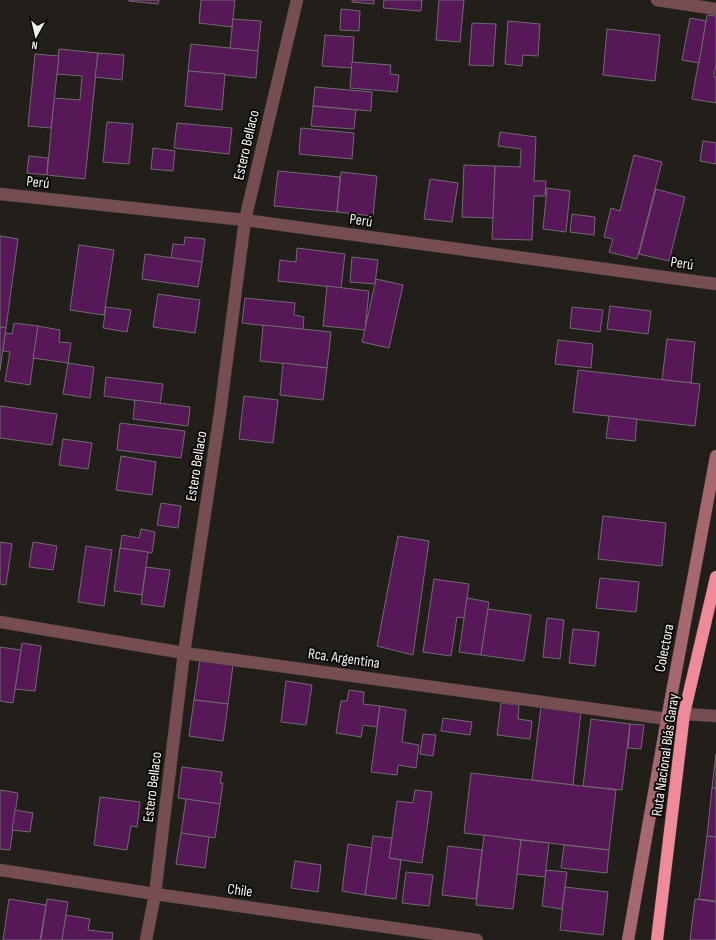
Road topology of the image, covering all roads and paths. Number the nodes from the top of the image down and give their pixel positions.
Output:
1 (297, 0) edge
2 (657, 0) edge
3 (716, 9) edge
4 (0, 194) edge
5 (245, 220) junction
6 (716, 284) edge
7 (716, 456) edge
8 (716, 577) edge
9 (0, 622) edge
10 (184, 653) junction
11 (684, 714) junction
12 (716, 716) edge
13 (667, 719) junction
14 (0, 870) edge
15 (155, 894) junction
16 (146, 940) edge
17 (476, 940) edge
18 (628, 940) edge
19 (657, 940) edge

1 - 5 street, Estero Bellaco
2 - 3 street
4 - 5 street, Perú
5 - 6 street, Perú
5 - 10 street, Estero Bellaco
7 - 13 main road, Colectora
8 - 11 highway, Ruta Nacional Blás Garay
9 - 10 street, Rca. Argentina
10 - 13 street, Rca. Argentina
10 - 15 street, Estero Bellaco
11 - 12 street, Rca. Argentina
11 - 13 street, Rca. Argentina
11 - 19 highway, Ruta Nacional Blás Garay
13 - 18 main road, Colectora
14 - 15 street, Chile
15 - 16 street, Estero Bellaco
15 - 17 street, Chile

